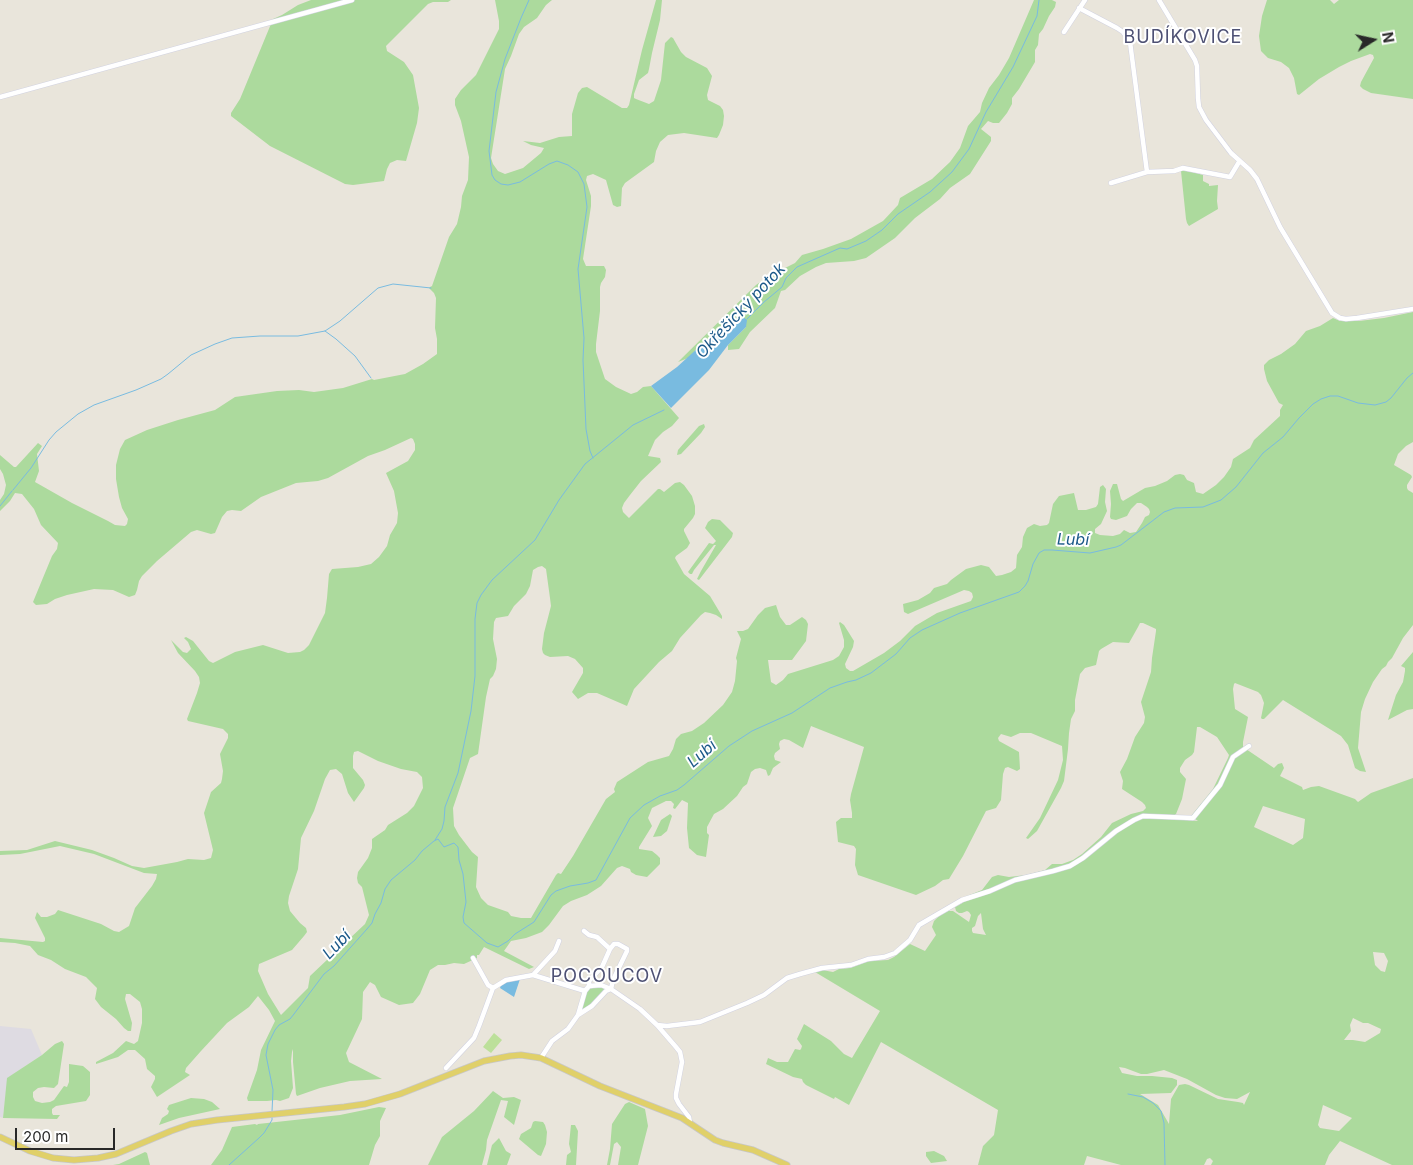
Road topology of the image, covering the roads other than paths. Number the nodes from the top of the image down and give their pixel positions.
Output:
1 (352, 0) edge
2 (1085, 0) edge
3 (1159, 0) edge
4 (1079, 8) junction
5 (1064, 32) dead end
6 (0, 97) edge
7 (1239, 162) junction
8 (1148, 172) junction
9 (1111, 184) dead end
10 (1413, 309) edge
11 (1248, 746) dead end
12 (584, 931) dead end
13 (559, 941) dead end
14 (610, 949) junction
15 (473, 958) dead end
16 (533, 975) junction
17 (589, 986) junction
18 (494, 988) junction
19 (611, 989) junction
20 (585, 991) junction
21 (578, 1014) junction
22 (657, 1025) junction
23 (541, 1058) junction
24 (446, 1068) dead end
25 (690, 1123) junction
26 (0, 1138) edge
27 (787, 1165) edge

1 - 6 street
2 - 4 street
3 - 7 street
4 - 5 street
4 - 8 street
7 - 8 street
7 - 10 street
8 - 9 street
11 - 22 street
12 - 14 street
13 - 16 street
14 - 17 street
14 - 19 street
15 - 18 street
16 - 18 street
16 - 20 street
17 - 19 street
17 - 20 street
18 - 24 street
19 - 21 street
19 - 22 street
20 - 21 street
21 - 23 street
22 - 25 street
23 - 25 main road
23 - 26 main road
25 - 27 main road

